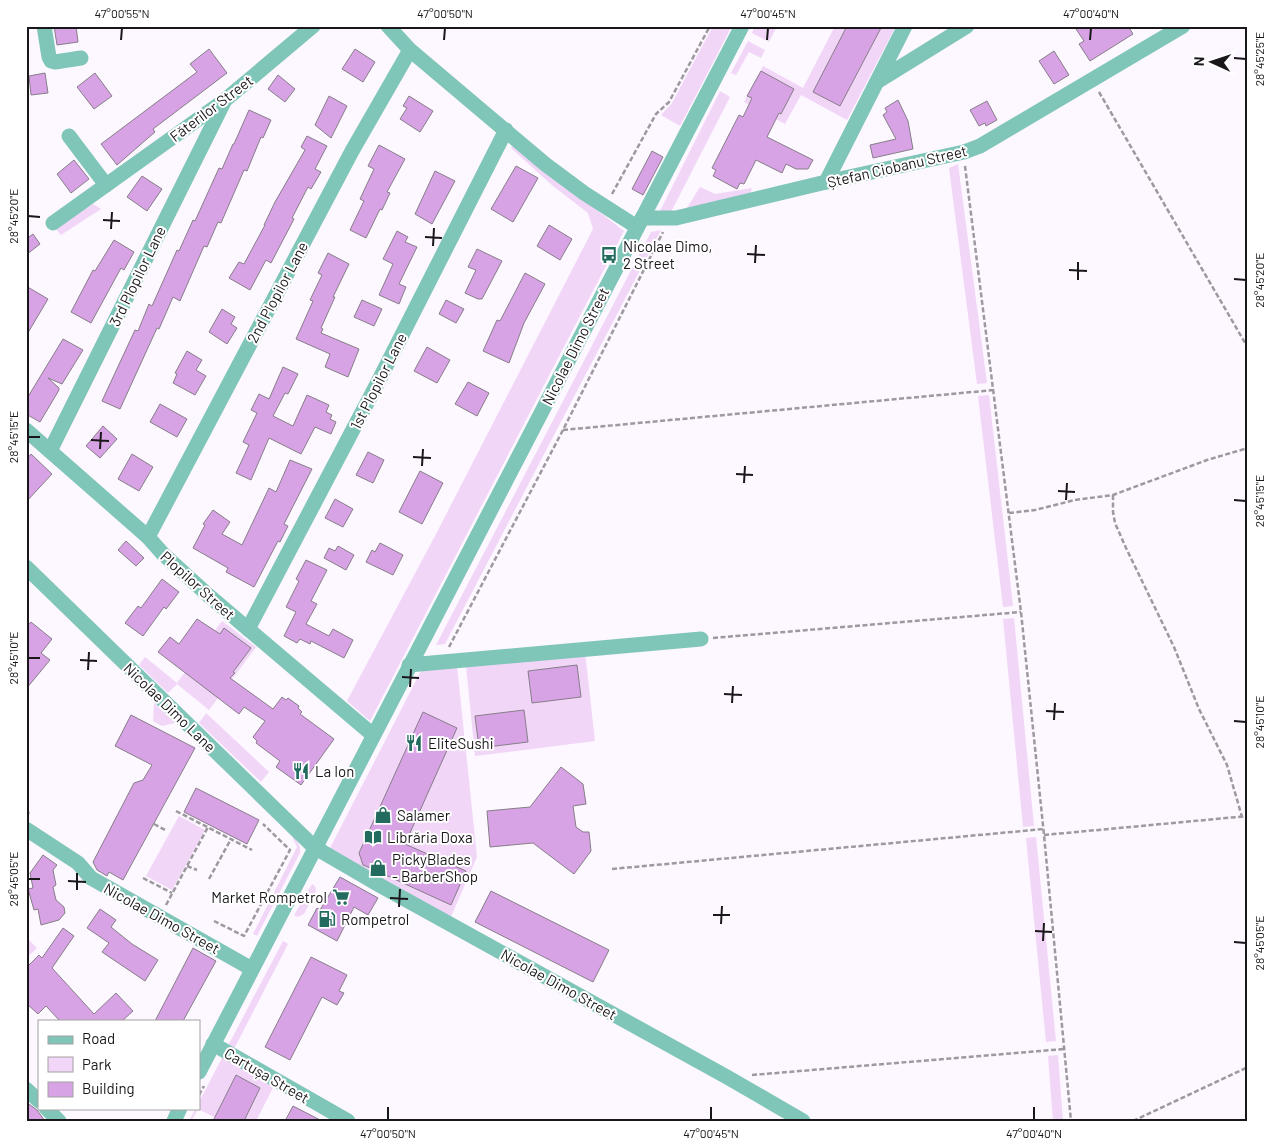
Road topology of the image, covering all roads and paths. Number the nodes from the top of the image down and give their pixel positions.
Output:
1 (44, 26) edge
2 (313, 26) edge
3 (710, 26) edge
4 (742, 26) edge
5 (905, 26) edge
6 (967, 26) edge
7 (1183, 26) edge
8 (393, 29) edge
9 (410, 50) junction
10 (82, 58) dead end
11 (1093, 80) junction
12 (878, 81) junction
13 (225, 100) junction
14 (506, 130) junction
15 (69, 136) dead end
16 (964, 152) junction
17 (826, 182) junction
18 (106, 185) junction
19 (605, 206) junction
20 (671, 218) junction
21 (639, 223) junction
22 (53, 224) dead end
23 (1248, 348) edge
24 (994, 390) junction
25 (26, 430) edge
26 (563, 430) junction
27 (1248, 448) edge
28 (50, 451) junction
29 (1113, 495) junction
30 (1009, 513) junction
31 (148, 537) junction
32 (26, 567) edge
33 (1021, 612) junction
34 (248, 630) junction
35 (701, 639) joint
36 (442, 662) junction
37 (409, 665) junction
38 (373, 735) junction
39 (176, 811) dead end
40 (1248, 816) edge
41 (1242, 817) junction
42 (154, 824) dead end
43 (263, 824) dead end
44 (208, 827) junction
45 (26, 829) edge
46 (1044, 829) junction
47 (167, 831) dead end
48 (1044, 835) junction
49 (231, 839) junction
50 (314, 847) junction
51 (252, 850) dead end
52 (187, 866) junction
53 (612, 869) dead end
54 (197, 870) dead end
55 (143, 878) dead end
56 (209, 879) dead end
57 (172, 893) junction
58 (166, 904) dead end
59 (214, 921) dead end
60 (252, 969) junction
61 (213, 1044) junction
62 (1064, 1049) junction
63 (1248, 1067) edge
64 (200, 1070) edge
65 (727, 1077) junction
66 (26, 1089) edge
67 (38, 1100) edge
68 (48, 1110) edge
69 (59, 1121) edge
70 (348, 1121) edge
71 (803, 1121) edge
72 (1071, 1121) edge
73 (1133, 1121) edge

1 - 10 street
2 - 13 street, Făterilor Street
3 - 19 path
4 - 21 street, Nicolae Dimo Street
5 - 12 street
6 - 12 street
7 - 11 street, Ștefan Ciobanu Street
8 - 9 street
9 - 14 street
9 - 31 street, 2nd Plopilor Lane
11 - 16 street, Ștefan Ciobanu Street
11 - 23 path
12 - 17 street
13 - 18 street, Făterilor Street
13 - 28 street, 3rd Plopilor Lane
14 - 19 street
14 - 34 street, 1st Plopilor Lane
15 - 18 street
16 - 17 street, Ștefan Ciobanu Street
16 - 24 path
17 - 20 street, Ștefan Ciobanu Street
18 - 22 street, Făterilor Street
19 - 21 street
20 - 21 street, Ștefan Ciobanu Street
20 - 26 path
21 - 37 street, Nicolae Dimo Street
24 - 26 path
24 - 30 path
25 - 28 street, Plopilor Street
26 - 36 path
27 - 29 path
28 - 31 street, Plopilor Street
29 - 30 path
29 - 41 path
30 - 33 path
31 - 34 street, Plopilor Street
32 - 50 street, Nicolae Dimo Lane
33 - 35 path
33 - 46 path
34 - 38 street, Plopilor Street
35 - 36 street
36 - 37 street
37 - 38 street, Nicolae Dimo Street
38 - 50 street, Nicolae Dimo Street
39 - 44 path
40 - 41 path
41 - 48 path
42 - 47 path
43 - 59 path
44 - 49 path
44 - 52 path
45 - 60 street, Nicolae Dimo Street
46 - 48 path
46 - 53 path
48 - 62 path
49 - 51 path
49 - 56 path
50 - 60 street, Nicolae Dimo Street
50 - 65 street, Nicolae Dimo Street
52 - 54 path
52 - 57 path
55 - 57 path
57 - 58 path
60 - 61 street, Nicolae Dimo Street
61 - 64 street, Nicolae Dimo Street
61 - 70 street, Cartușa Street
62 - 65 path
62 - 72 path
63 - 73 path
65 - 71 street, Nicolae Dimo Street
66 - 67 street
68 - 69 street

